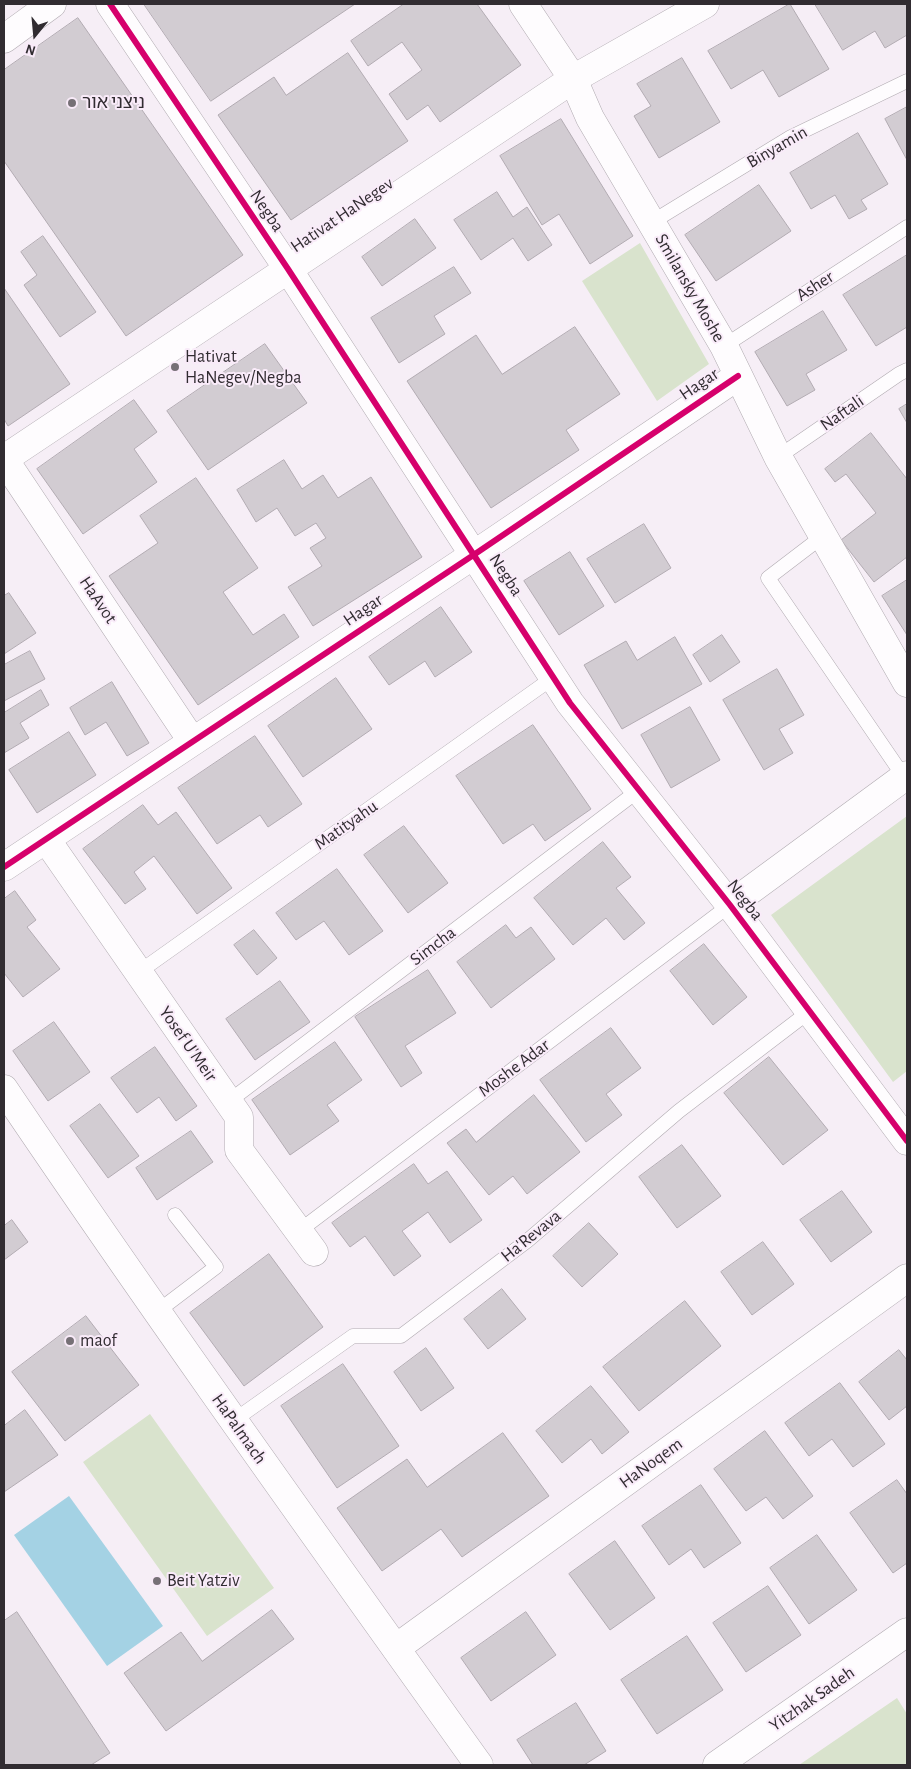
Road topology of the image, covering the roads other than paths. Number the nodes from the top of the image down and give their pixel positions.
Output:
1 (52, 4) edge
2 (110, 4) edge
3 (523, 4) edge
4 (704, 4) edge
5 (4, 39) edge
6 (573, 79) junction
7 (907, 81) edge
8 (652, 222) junction
9 (907, 227) edge
10 (288, 269) junction
11 (724, 346) junction
12 (907, 370) edge
13 (738, 376) junction
14 (778, 457) junction
15 (4, 459) edge
16 (824, 536) junction
17 (475, 554) junction
18 (554, 677) junction
19 (907, 683) edge
20 (192, 741) junction
21 (906, 776) edge
22 (638, 790) junction
23 (46, 839) junction
24 (4, 867) edge
25 (730, 905) junction
26 (139, 972) junction
27 (810, 1010) junction
28 (4, 1089) edge
29 (228, 1102) junction
30 (907, 1141) edge
31 (175, 1215) dead end
32 (306, 1241) joint
33 (907, 1278) edge
34 (158, 1311) junction
35 (233, 1422) junction
36 (907, 1632) edge
37 (396, 1648) junction
38 (479, 1765) edge
39 (717, 1765) edge

1 - 5 street
2 - 10 street, Negba
3 - 6 street, Smilansky Moshe
4 - 6 street, Hativat HaNegev
6 - 8 street, Smilansky Moshe
6 - 10 street, Hativat HaNegev
7 - 8 lane, Binyamin
8 - 11 street, Smilansky Moshe
9 - 11 lane, Asher
10 - 15 street, Hativat HaNegev
10 - 17 street, Negba
11 - 13 street, Smilansky Moshe
12 - 14 lane, Naftali
13 - 14 street, Smilansky Moshe
13 - 17 street, Hagar
14 - 16 street, Smilansky Moshe
15 - 20 street, HaAvot
16 - 19 street, Smilansky Moshe
16 - 21 lane
17 - 18 street, Negba
17 - 20 street, Hagar
18 - 22 street, Negba
18 - 26 lane, Matityahu
20 - 23 street, Hagar
21 - 25 street
22 - 25 street, Negba
22 - 29 lane, Simcha
23 - 24 street, Hagar
23 - 26 street, Yosef U'Meir
25 - 27 street, Negba
25 - 32 lane, Moshe Adar
26 - 29 street, Yosef U'Meir
27 - 30 street, Negba
27 - 35 lane, Ha'Revava
28 - 34 street, HaPalmach
29 - 32 street, Yosef U'Meir
31 - 34 lane
33 - 37 street, HaNoqem
34 - 35 street, HaPalmach
35 - 37 street, HaPalmach
36 - 39 street, Yitzhak Sadeh
37 - 38 street, HaPalmach

